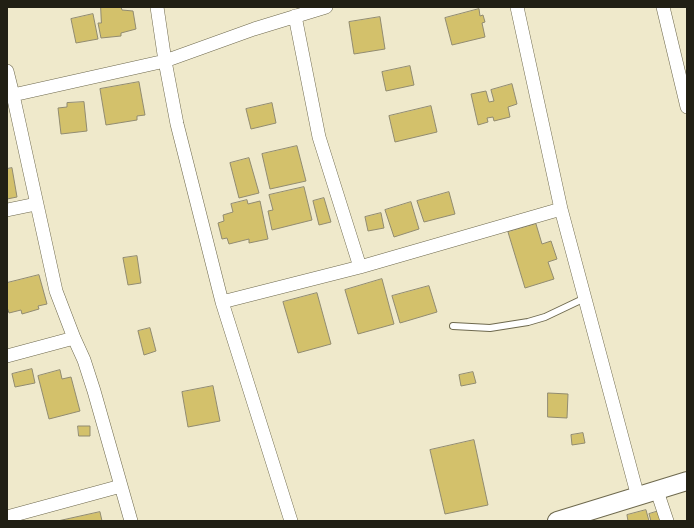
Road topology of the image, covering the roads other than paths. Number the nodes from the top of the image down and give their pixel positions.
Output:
1 (157, 7) edge
2 (326, 7) edge
3 (517, 7) edge
4 (663, 7) edge
5 (295, 16) junction
6 (165, 62) junction
7 (7, 71) edge
8 (13, 95) junction
9 (687, 107) edge
10 (12, 120) edge
11 (36, 204) junction
12 (561, 209) junction
13 (7, 210) edge
14 (360, 267) junction
15 (585, 298) junction
16 (222, 302) junction
17 (453, 326) dead end
18 (74, 338) junction
19 (7, 356) edge
20 (687, 481) edge
21 (121, 486) junction
22 (657, 491) junction
23 (638, 497) junction
24 (7, 517) edge
25 (131, 521) edge
26 (291, 521) edge
27 (559, 521) edge
28 (667, 521) edge

1 - 6 street
2 - 5 street
3 - 12 street
4 - 9 street
5 - 6 street
5 - 14 street
6 - 8 street
6 - 16 street
7 - 8 street
8 - 10 street
10 - 11 street
11 - 13 street
11 - 18 street
12 - 14 street
12 - 15 street
14 - 16 street
15 - 17 lane
15 - 23 street
16 - 26 street
18 - 19 street
18 - 21 street
20 - 22 street
21 - 24 street
21 - 25 street
22 - 23 street
22 - 28 street
23 - 27 street

